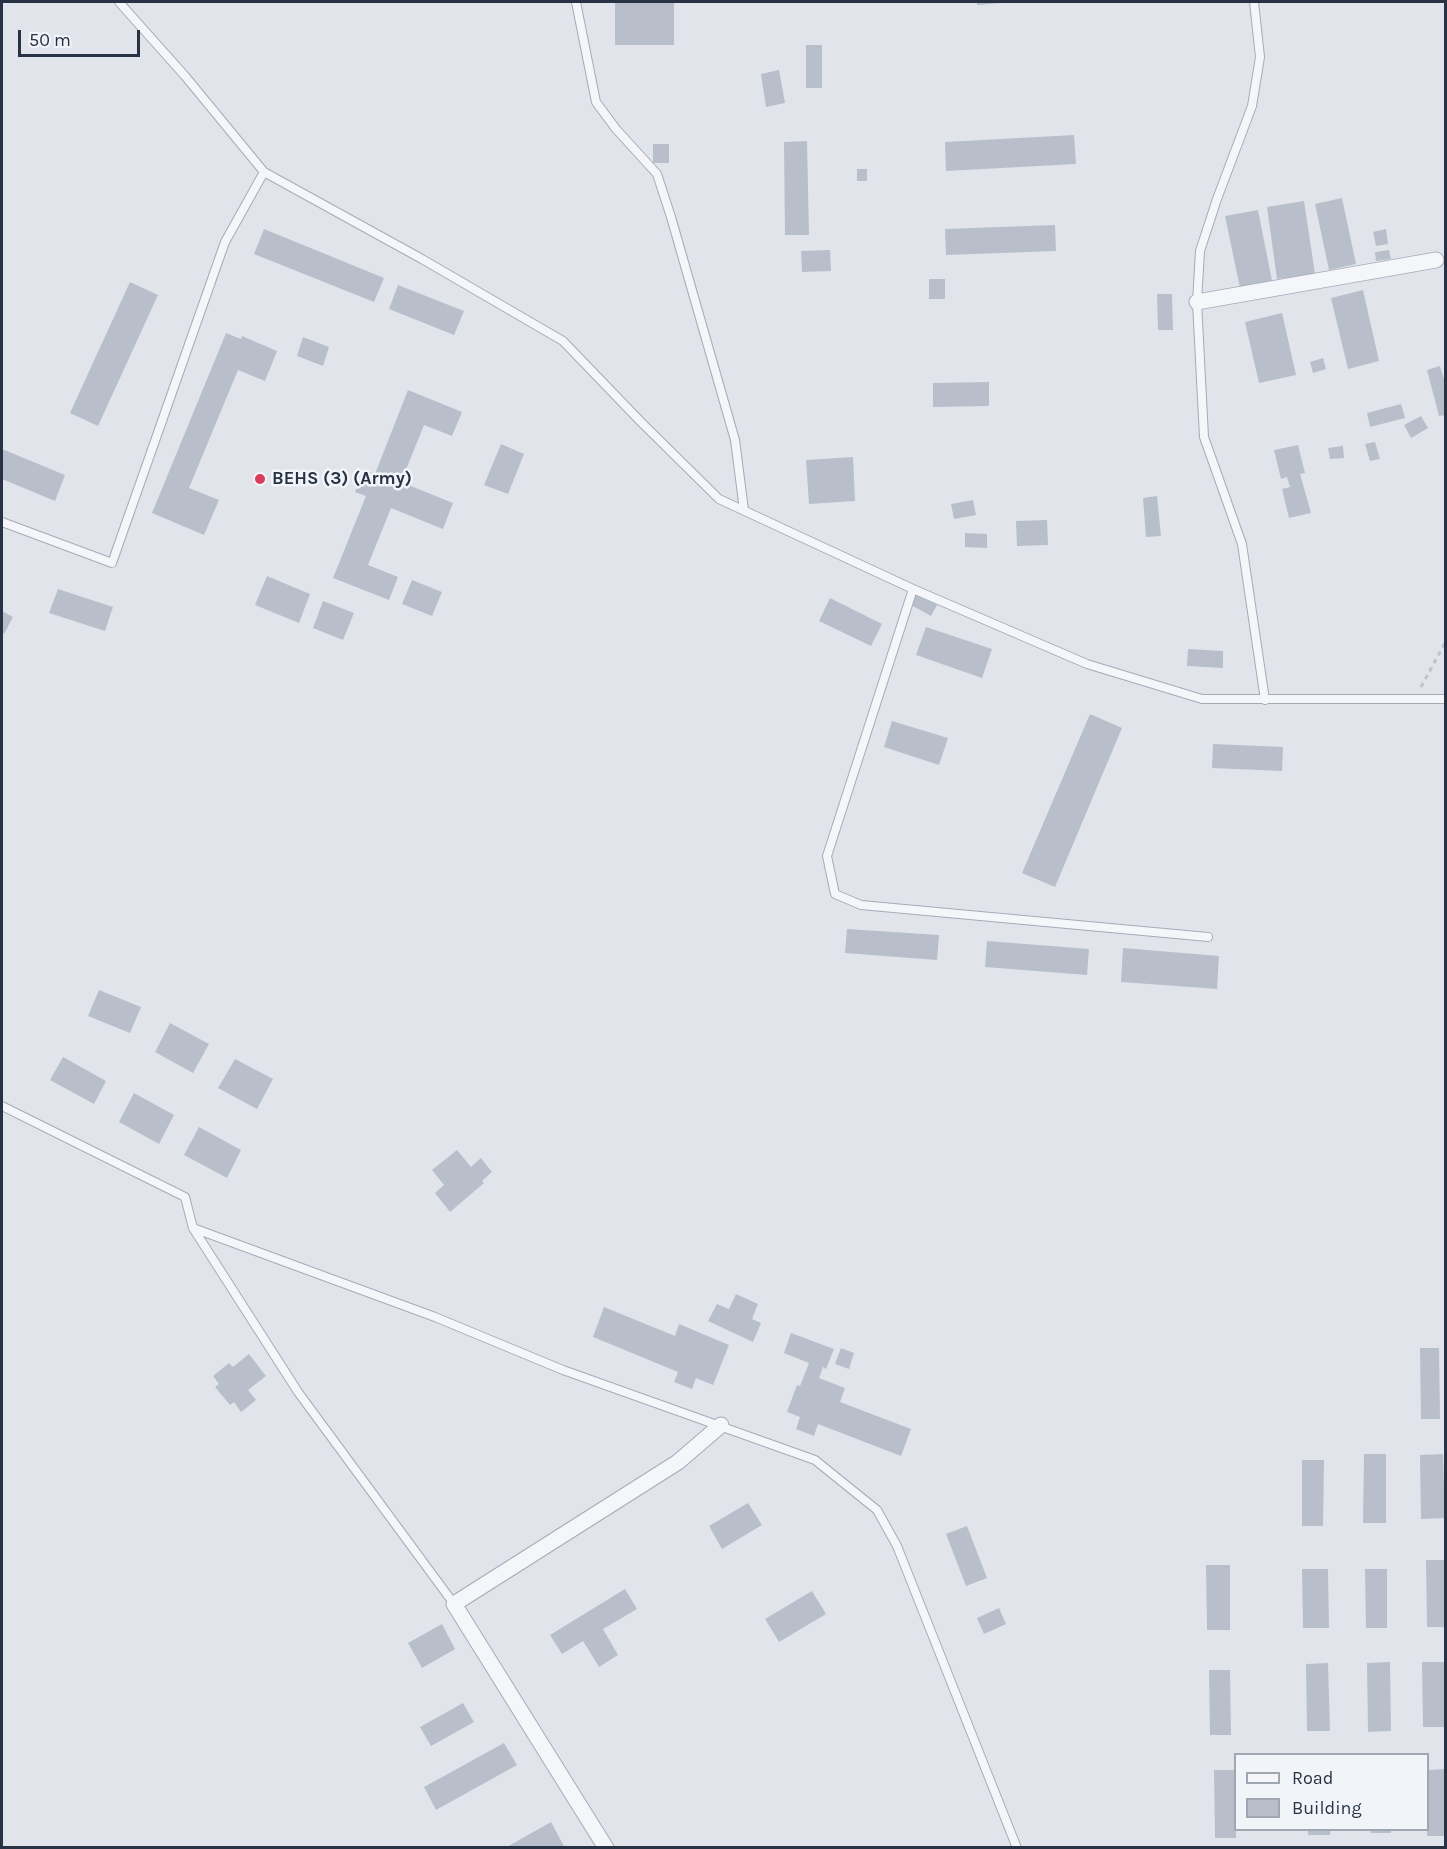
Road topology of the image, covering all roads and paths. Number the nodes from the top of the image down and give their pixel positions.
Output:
1 (119, 2) edge
2 (576, 2) edge
3 (1254, 2) edge
4 (264, 172) junction
5 (1436, 260) dead end
6 (1197, 302) junction
7 (744, 510) junction
8 (2, 522) edge
9 (913, 589) junction
10 (1446, 641) edge
11 (1265, 699) junction
12 (1415, 699) junction
13 (1446, 699) edge
14 (1208, 937) dead end
15 (2, 1106) edge
16 (194, 1228) junction
17 (721, 1425) junction
18 (454, 1604) junction
19 (606, 1848) edge
20 (1017, 1848) edge

1 - 4 lane
2 - 7 lane
3 - 6 lane
4 - 7 lane
4 - 8 lane
5 - 6 street
6 - 11 lane
7 - 9 lane
9 - 11 lane
9 - 14 lane
10 - 12 path
11 - 12 lane
12 - 13 lane
15 - 16 lane
16 - 17 lane
16 - 18 lane
17 - 18 street
17 - 20 lane
18 - 19 street

